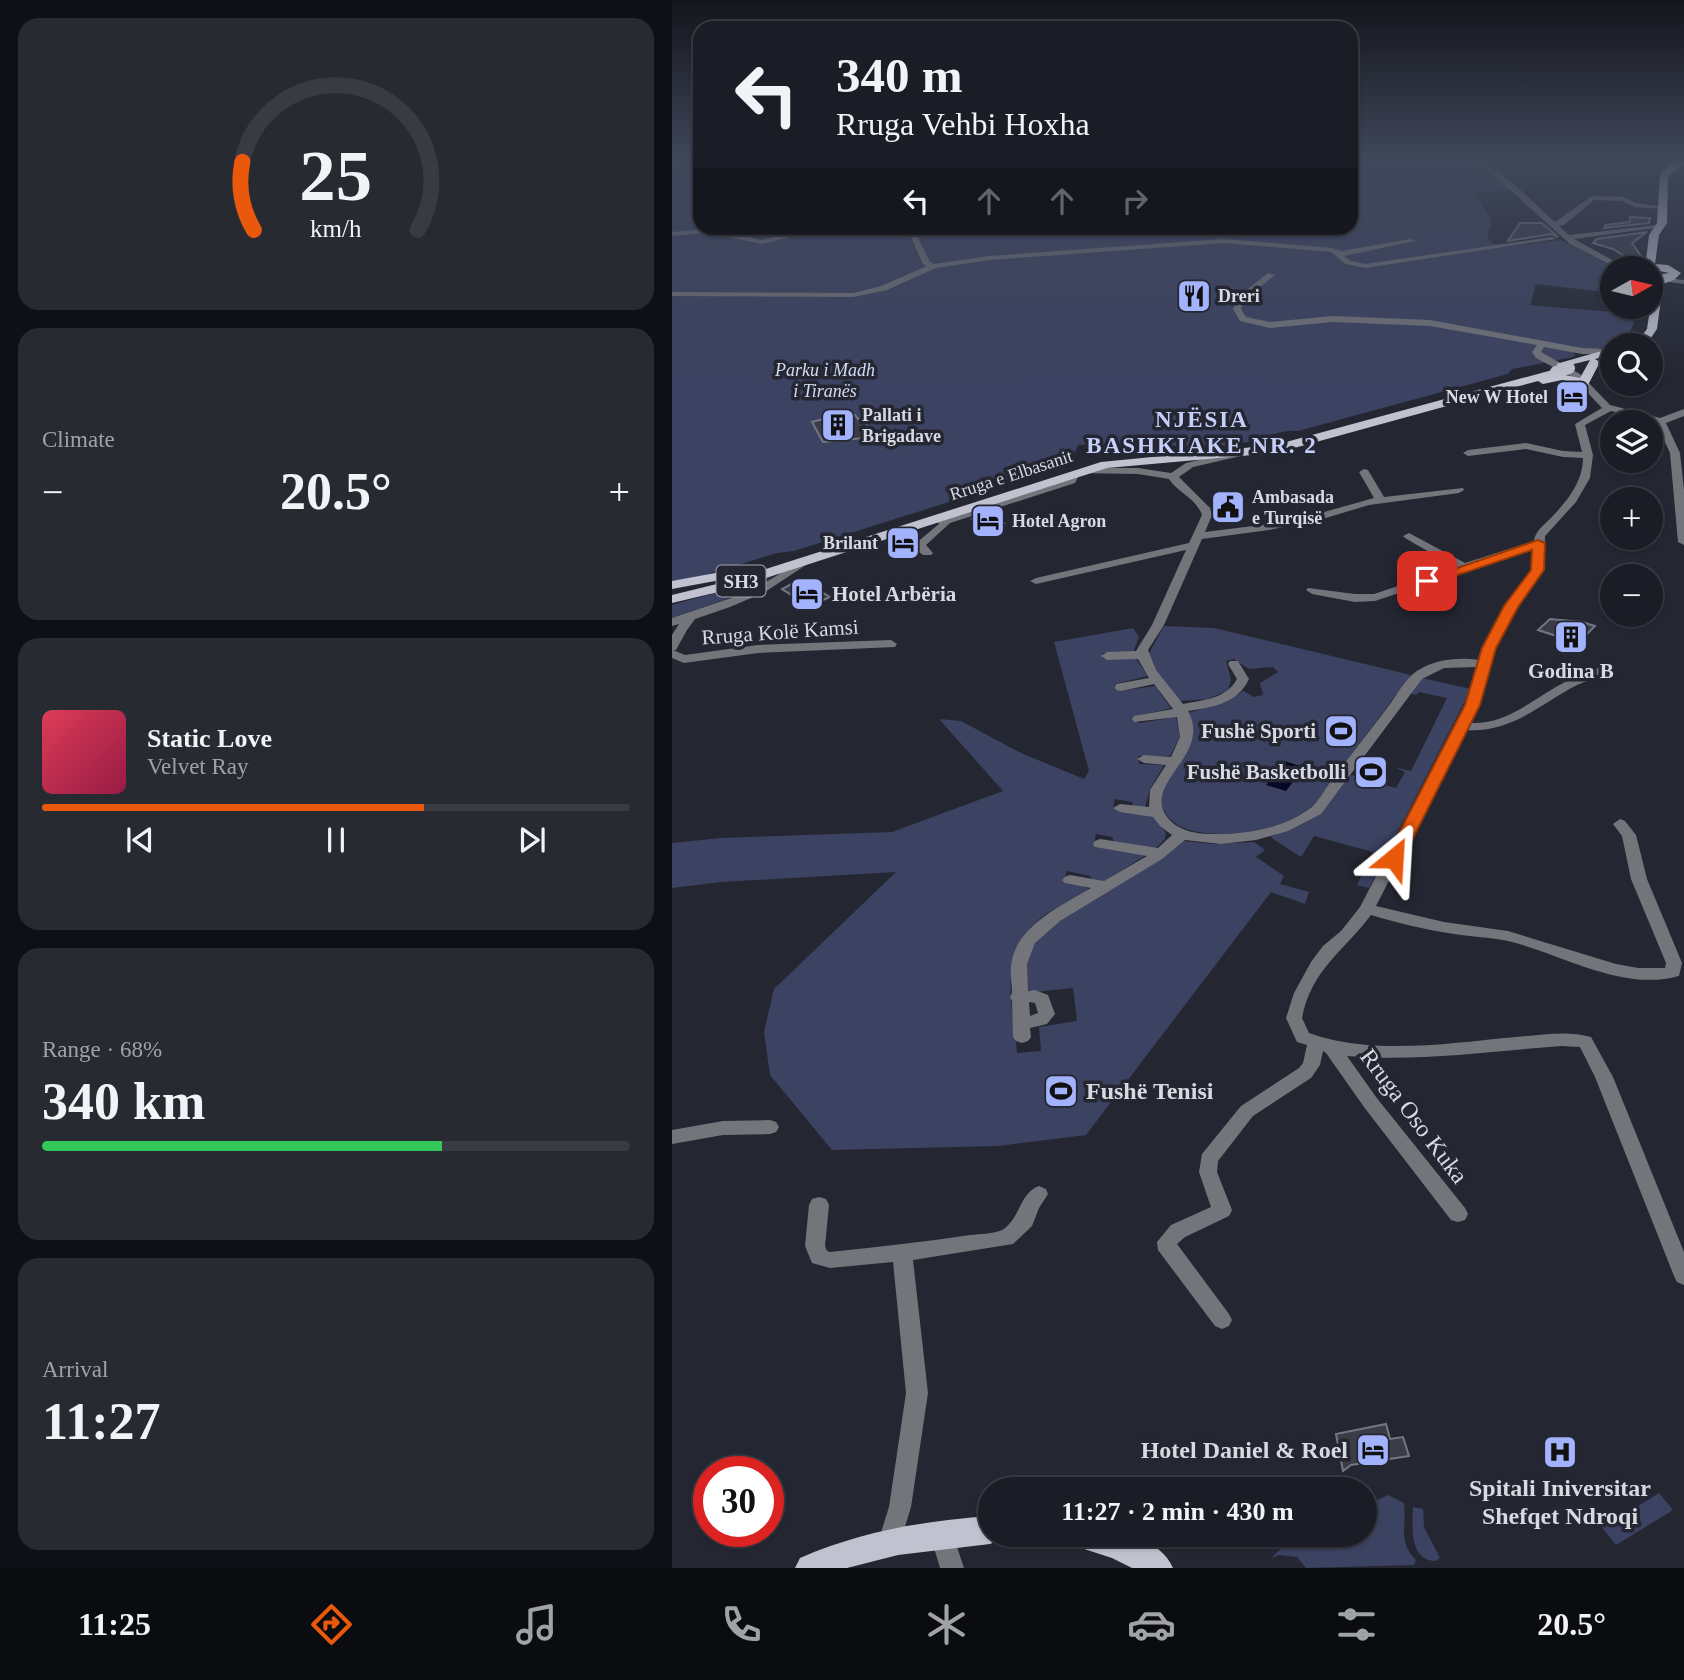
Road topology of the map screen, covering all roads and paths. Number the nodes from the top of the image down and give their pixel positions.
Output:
1 (1562, 233) edge
2 (1594, 233) edge
3 (1655, 233) edge
4 (1665, 233) edge
5 (727, 235) edge
6 (792, 235) edge
7 (913, 235) edge
8 (1567, 237) junction
9 (1552, 239) dead end
10 (1411, 241) dead end
11 (1340, 254) junction
12 (1603, 256) edge
13 (1652, 256) edge
14 (934, 266) junction
15 (1665, 267) joint
16 (1271, 275) dead end
17 (1681, 278) edge
18 (1664, 279) joint
19 (672, 294) edge
20 (1651, 333) edge
21 (1542, 344) junction
22 (1600, 354) edge
23 (1579, 355) junction
24 (1600, 359) edge
25 (1594, 362) junction
26 (1559, 368) junction
27 (1584, 383) junction
28 (1500, 387) junction
29 (1609, 408) junction
30 (1617, 410) edge
31 (1684, 412) edge
32 (1663, 420) edge
33 (1663, 422) edge
34 (1684, 425) edge
35 (1663, 427) edge
36 (1468, 453) dead end
37 (1237, 454) junction
38 (1588, 455) junction
39 (1364, 472) dead end
40 (1079, 473) junction
41 (1173, 476) junction
42 (1681, 482) edge
43 (1459, 490) dead end
44 (1381, 500) junction
45 (942, 520) junction
46 (1409, 536) dead end
47 (1196, 540) junction
48 (1684, 542) edge
49 (1538, 543) junction
50 (927, 553) dead end
51 (808, 559) junction
52 (1465, 568) junction
53 (740, 572) junction
54 (1036, 581) dead end
55 (672, 585) edge
56 (1312, 590) dead end
57 (672, 591) edge
58 (672, 598) edge
59 (691, 617) junction
60 (672, 622) edge
61 (891, 645) dead end
62 (672, 647) edge
63 (672, 654) edge
64 (1143, 655) junction
65 (1107, 656) dead end
66 (1234, 664) dead end
67 (1484, 665) junction
68 (1606, 670) dead end
69 (1157, 680) junction
70 (1121, 687) dead end
71 (1181, 710) junction
72 (1139, 719) dead end
73 (1460, 726) junction
74 (1144, 759) dead end
75 (1175, 761) junction
76 (1120, 807) dead end
77 (1157, 813) junction
78 (1620, 824) dead end
79 (1183, 834) junction
80 (1100, 844) dead end
81 (1161, 853) junction
82 (1070, 880) dead end
83 (1107, 886) junction
84 (1367, 909) junction
85 (1018, 997) junction
86 (1324, 1045) junction
87 (770, 1127) dead end
88 (672, 1137) edge
89 (1039, 1194) dead end
90 (819, 1205) dead end
91 (1458, 1214) dead end
92 (902, 1253) junction
93 (1684, 1276) edge
94 (1222, 1320) dead end
95 (978, 1531) edge
96 (942, 1534) junction
97 (890, 1542) junction
98 (1123, 1547) edge
99 (810, 1568) edge
100 (952, 1568) edge
101 (1158, 1568) edge

1 - 8 street
2 - 8 street
3 - 13 main road
4 - 15 main road
5 - 6 street
7 - 14 street
8 - 12 street
9 - 11 street
10 - 11 street
11 - 14 street
14 - 19 street
15 - 17 main road
16 - 21 street
17 - 18 main road
18 - 20 main road
21 - 23 street
21 - 27 street
22 - 23 main road, Rruga e Elbasanit / SH3
23 - 26 main road, Rruga e Elbasanit / SH3
24 - 25 main road, Rruga e Elbasanit / SH3
25 - 26 main road, Rruga e Elbasanit / SH3
25 - 27 main road
26 - 28 main road, Rruga e Elbasanit / SH3
26 - 53 main road, Rruga e Elbasanit / SH3
27 - 28 main road
27 - 29 street
28 - 37 main road, Rruga e Elbasanit / SH3
29 - 30 street
29 - 38 street
31 - 32 street
33 - 34 street
35 - 42 street
36 - 38 street
37 - 40 main road, Rruga e Elbasanit / SH3
37 - 41 street
38 - 49 street
39 - 44 street
40 - 41 street
40 - 45 main road, Rruga e Elbasanit / SH3
41 - 47 street
42 - 48 street
43 - 44 street
44 - 47 street
45 - 50 street
45 - 51 main road, Rruga e Elbasanit / SH3
46 - 52 street
47 - 54 street
47 - 64 street
49 - 52 street
49 - 67 street
51 - 58 main road, Rruga e Elbasanit / SH3
51 - 59 street
52 - 56 street
53 - 55 main road
53 - 57 main road, Rruga e Elbasanit / SH3
59 - 60 street
59 - 62 street, Rruga Kolë Kamsi
61 - 63 street, Rruga Kolë Kamsi
64 - 65 street
64 - 69 street
66 - 71 street
67 - 73 street
67 - 79 street
68 - 73 street
69 - 70 street
69 - 71 street
71 - 72 street
71 - 75 street
73 - 84 street
74 - 75 street
75 - 77 street
76 - 77 street
77 - 79 street
78 - 84 street
79 - 81 street
80 - 81 street
81 - 83 street
82 - 83 street
83 - 85 street
84 - 86 street, Rruga Oso Kuka
85 - 85 street
86 - 91 street, Rruga Oso Kuka
86 - 93 street
86 - 94 street
87 - 88 street
89 - 92 street
90 - 92 street
92 - 97 street
95 - 96 main road
96 - 97 main road
96 - 100 street
97 - 99 main road
98 - 101 main road

